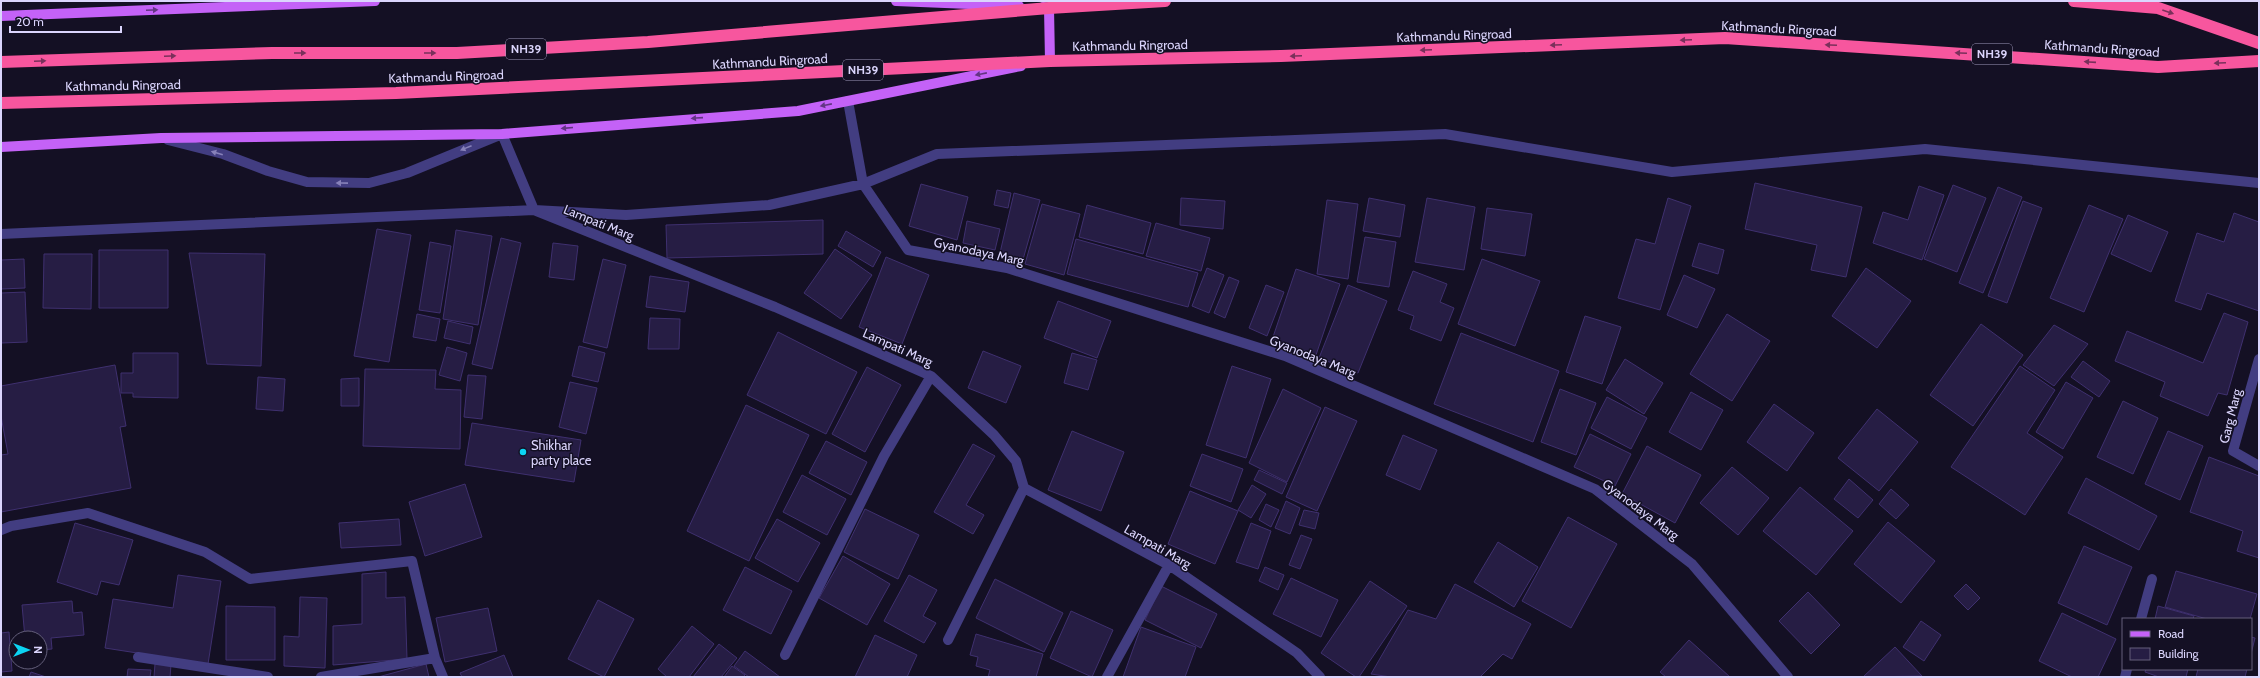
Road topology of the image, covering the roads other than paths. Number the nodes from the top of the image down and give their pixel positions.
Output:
1 (375, 1) edge
2 (896, 1) edge
3 (1165, 1) edge
4 (2074, 1) edge
5 (1049, 8) junction
6 (1, 16) edge
7 (2259, 43) edge
8 (1050, 61) junction
9 (2259, 61) edge
10 (1, 62) edge
11 (848, 101) junction
12 (1, 102) edge
13 (502, 134) junction
14 (161, 138) junction
15 (1, 147) edge
16 (2259, 183) edge
17 (863, 184) junction
18 (534, 210) junction
19 (1, 234) edge
20 (2259, 359) edge
21 (931, 376) junction
22 (2259, 466) edge
23 (1024, 488) junction
24 (1, 530) edge
25 (1168, 565) junction
26 (2152, 579) dead end
27 (2141, 618) edge
28 (948, 640) dead end
29 (785, 655) dead end
30 (138, 657) dead end
31 (434, 658) junction
32 (268, 677) edge
33 (321, 677) edge
34 (442, 677) edge
35 (1107, 677) edge
36 (1320, 677) edge
37 (1788, 677) edge

6 -> 1 main road
2 - 5 main road
3 - 5 highway, Kathmandu Ringroad / NH39
4 -> 7 highway
5 - 8 main road
10 -> 5 highway, Kathmandu Ringroad / NH39
9 -> 8 highway, Kathmandu Ringroad / NH39
8 -> 11 main road
8 - 12 highway, Kathmandu Ringroad / NH39
11 -> 13 main road
11 - 17 street, Gyanodaya Marg
13 - 14 main road
13 -> 14 street
13 - 18 street
14 - 15 main road
16 - 17 street
17 - 18 street
17 - 37 street, Gyanodaya Marg
18 - 19 street
18 - 21 street, Lampati Marg
20 - 22 street, Garg Marg
21 - 23 street, Lampati Marg
21 - 29 street
23 - 25 street, Lampati Marg
23 - 28 street
24 - 31 street
25 - 35 street
25 - 36 street, Lampati Marg
26 - 27 street
30 - 32 street
31 - 33 street
31 - 34 street

